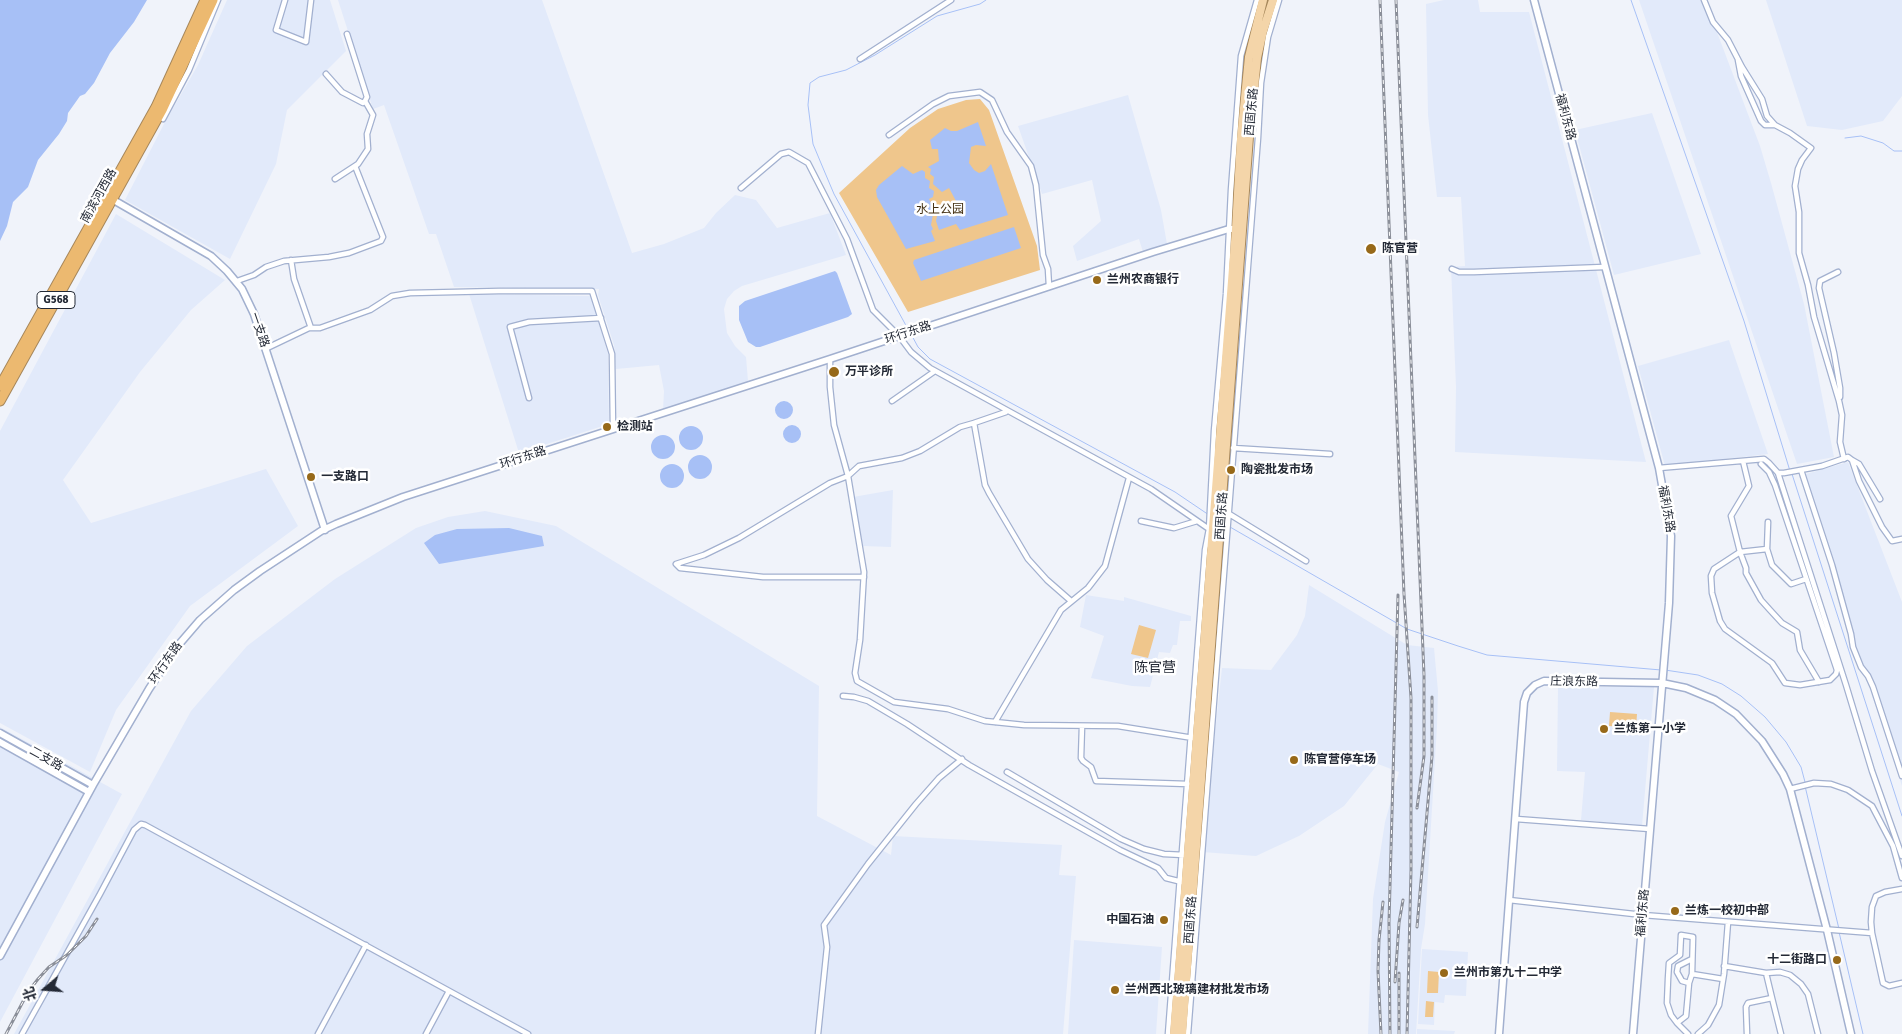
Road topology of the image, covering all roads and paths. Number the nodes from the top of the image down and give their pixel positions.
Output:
1 (205, 0) edge
2 (213, 0) edge
3 (218, 0) edge
4 (285, 0) edge
5 (311, 0) edge
6 (951, 0) edge
7 (1257, 0) edge
8 (1263, 0) edge
9 (1273, 0) edge
10 (1279, 0) edge
11 (1534, 0) edge
12 (1704, 0) edge
13 (347, 34) dead end
14 (860, 59) dead end
15 (1738, 60) junction
16 (326, 74) dead end
17 (365, 101) junction
18 (163, 119) dead end
19 (1775, 125) junction
20 (889, 135) dead end
21 (355, 166) junction
22 (336, 179) dead end
23 (741, 188) dead end
24 (108, 199) junction
25 (1240, 229) junction
26 (291, 260) junction
27 (1604, 267) junction
28 (1452, 269) dead end
29 (1838, 272) dead end
30 (236, 281) junction
31 (1049, 286) junction
32 (601, 318) junction
33 (311, 328) junction
34 (901, 336) junction
35 (265, 349) junction
36 (830, 359) junction
37 (935, 370) junction
38 (0, 386) edge
39 (529, 398) dead end
40 (0, 401) edge
41 (892, 401) dead end
42 (1840, 401) junction
43 (1006, 412) dead end
44 (974, 423) junction
45 (613, 428) junction
46 (1227, 448) junction
47 (1330, 454) dead end
48 (1844, 459) junction
49 (1852, 460) junction
50 (1743, 461) junction
51 (1761, 464) dead end
52 (1659, 468) junction
53 (1798, 470) junction
54 (1778, 473) junction
55 (848, 476) junction
56 (1129, 478) junction
57 (1880, 499) dead end
58 (1220, 510) junction
59 (1141, 521) dead end
60 (1198, 521) junction
61 (1768, 522) dead end
62 (1216, 530) junction
63 (323, 531) junction
64 (1902, 538) edge
65 (1767, 549) junction
66 (1740, 552) junction
67 (1306, 561) dead end
68 (864, 577) junction
69 (1806, 579) junction
70 (1071, 602) junction
71 (1662, 681) junction
72 (1819, 682) junction
73 (843, 696) dead end
74 (995, 722) junction
75 (1082, 726) junction
76 (0, 733) edge
77 (1194, 738) junction
78 (0, 742) edge
79 (962, 760) junction
80 (1007, 772) dead end
81 (1902, 776) edge
82 (1188, 784) junction
83 (93, 785) junction
84 (1790, 789) junction
85 (89, 792) junction
86 (1516, 819) junction
87 (1650, 829) junction
88 (1185, 855) junction
89 (1902, 856) edge
90 (1902, 878) edge
91 (1183, 882) junction
92 (1902, 889) edge
93 (1510, 900) junction
94 (1643, 915) junction
95 (1728, 922) junction
96 (1830, 930) junction
97 (1872, 934) junction
98 (366, 945) junction
99 (0, 956) edge
100 (1692, 959) junction
101 (1724, 966) junction
102 (1668, 971) junction
103 (1676, 972) junction
104 (1766, 973) junction
105 (1692, 974) junction
106 (1723, 979) junction
107 (1689, 983) junction
108 (1902, 983) edge
109 (449, 991) junction
110 (1772, 998) junction
111 (1677, 1023) junction
112 (22, 1034) edge
113 (318, 1034) edge
114 (426, 1034) edge
115 (528, 1034) edge
116 (818, 1034) edge
117 (1168, 1034) edge
118 (1174, 1034) edge
119 (1182, 1034) edge
120 (1188, 1034) edge
121 (1500, 1034) edge
122 (1633, 1034) edge
123 (1688, 1034) edge
124 (1698, 1034) edge
125 (1747, 1034) edge
126 (1781, 1034) edge
127 (1818, 1034) edge
128 (1851, 1034) edge

1 - 24 highway, 南滨河西路 / G568
2 - 24 highway, 南滨河西路 / G568
3 - 18 street
4 - 5 street
6 - 14 street
7 - 25 street
8 - 25 main road, 西固东路
9 - 25 main road, 西固东路
10 - 25 street
11 - 27 street, 福利东路
12 - 15 street
13 - 17 street
15 - 19 street
15 - 19 street
16 - 17 street
17 - 21 street
19 - 42 street
20 - 31 street
21 - 22 street
21 - 26 street
23 - 34 street
24 - 30 street, 一支路
24 - 38 highway, 南滨河西路 / G568
24 - 40 highway, 南滨河西路 / G568
24 - 63 street, 一支路
25 - 31 street, 环行东路
25 - 46 street
25 - 46 main road, 西固东路
25 - 58 street
26 - 30 street
26 - 33 street
27 - 28 street
27 - 52 street, 福利东路
29 - 42 street
30 - 35 street, 一支路
31 - 34 street, 环行东路
32 - 33 street
32 - 39 street
32 - 45 street
33 - 35 street
34 - 36 street, 环行东路
34 - 37 street
35 - 63 street, 一支路
36 - 45 street, 环行东路
36 - 55 street
37 - 41 street
37 - 56 street
42 - 48 street
43 - 44 street
44 - 55 street
44 - 70 street
45 - 63 street, 环行东路
46 - 47 street
46 - 58 main road, 西固东路
48 - 49 street
48 - 53 street
49 - 57 street
49 - 64 street
50 - 52 street
50 - 54 street
50 - 66 street
51 - 69 street
52 - 71 street, 福利东路
53 - 54 street
53 - 81 street
54 - 89 street
55 - 68 street
55 - 68 street
56 - 60 street
56 - 70 street
58 - 62 main road, 西固东路
58 - 62 street
58 - 67 street
59 - 60 street
60 - 62 street
61 - 65 street
62 - 77 main road, 西固东路
62 - 119 main road, 西固东路
62 - 120 street
63 - 83 street, 环行东路
65 - 66 street
65 - 69 street
66 - 72 street
66 - 72 street
68 - 74 street
69 - 72 street
70 - 74 street
71 - 84 street, 庄浪东路
71 - 86 street, 庄浪东路
71 - 87 street, 福利东路
73 - 79 street
74 - 75 street
75 - 77 street
75 - 82 street
76 - 83 street, 二支路
77 - 82 street
77 - 88 main road, 西固东路
78 - 85 street, 二支路
79 - 91 street
79 - 116 street
80 - 88 street
82 - 88 street
83 - 85 street, 环行东路
84 - 90 street
84 - 96 street, 庄浪东路
85 - 99 street, 环行东路
86 - 87 street
86 - 93 street, 庄浪东路
87 - 94 street, 福利东路
88 - 91 main road, 西固东路
91 - 117 street
91 - 118 main road, 西固东路
92 - 97 street
93 - 94 street
93 - 121 street, 庄浪东路
94 - 95 street
94 - 122 street, 福利东路
95 - 96 street
95 - 101 street
96 - 97 street
96 - 128 street, 庄浪东路
97 - 108 street
98 - 109 street
98 - 112 street
98 - 113 street
100 - 102 street
100 - 103 street
100 - 105 street
101 - 104 street
101 - 106 street
102 - 103 street
102 - 111 street
103 - 107 street
104 - 110 street
104 - 127 street
105 - 106 street
105 - 107 street
106 - 124 street
107 - 111 street
109 - 114 street
109 - 115 street
110 - 125 street
110 - 126 street
111 - 123 street

